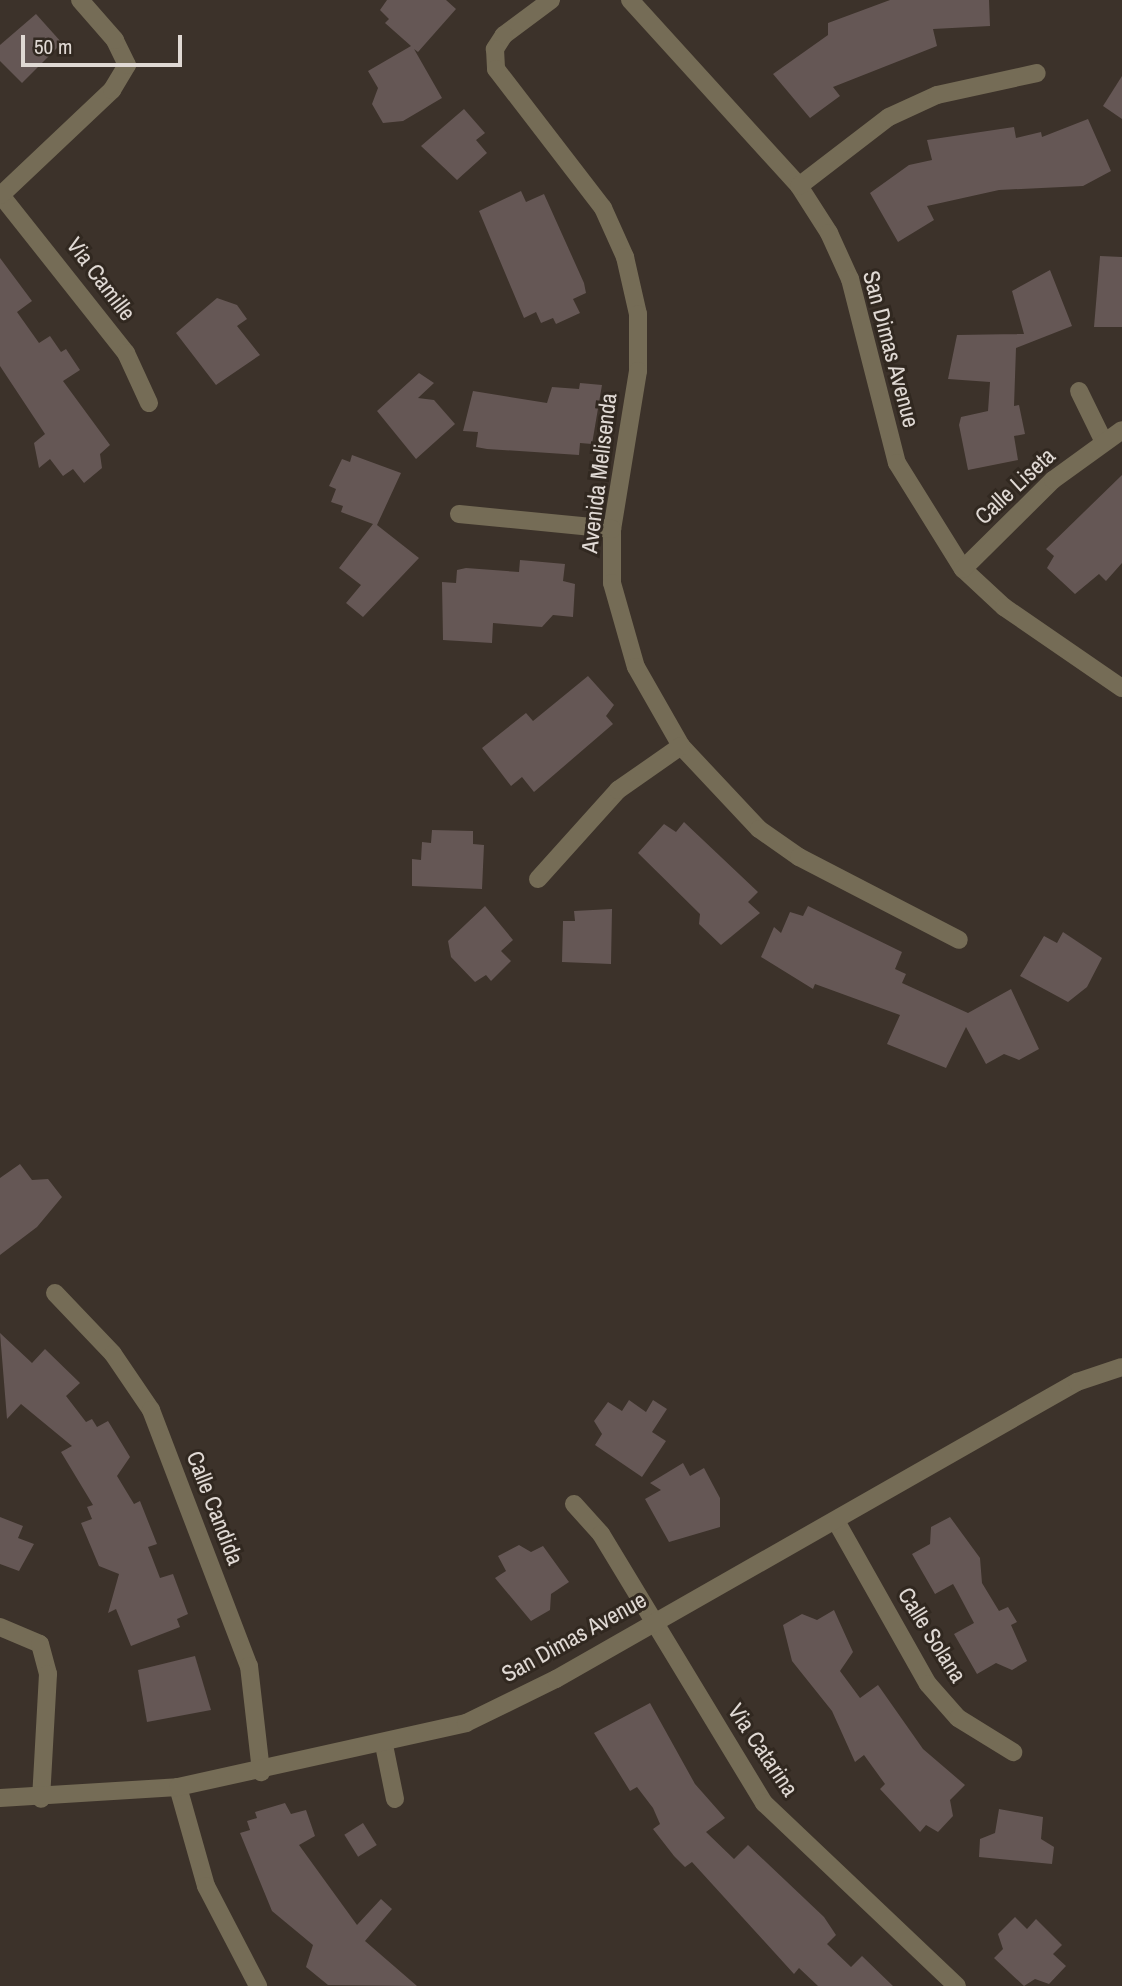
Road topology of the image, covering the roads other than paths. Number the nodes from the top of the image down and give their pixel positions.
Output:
1 (80, 0) edge
2 (551, 0) edge
3 (630, 0) edge
4 (1037, 73) dead end
5 (799, 186) junction
6 (1, 195) edge
7 (1079, 391) dead end
8 (149, 403) dead end
9 (1122, 430) edge
10 (1104, 442) junction
11 (459, 514) dead end
12 (612, 529) junction
13 (963, 569) junction
14 (1122, 688) edge
15 (681, 746) junction
16 (538, 878) dead end
17 (959, 940) dead end
18 (55, 1293) dead end
19 (1122, 1367) edge
20 (574, 1504) dead end
21 (836, 1521) junction
22 (653, 1621) junction
23 (0, 1627) edge
24 (384, 1745) junction
25 (1013, 1752) dead end
26 (261, 1772) junction
27 (178, 1787) junction
28 (0, 1798) edge
29 (41, 1799) junction
30 (395, 1799) dead end
31 (258, 1986) edge
32 (957, 1986) edge

1 - 6 street
2 - 12 street, Avenida Melisenda
3 - 5 street, San Dimas Avenue
4 - 5 street
5 - 13 street, San Dimas Avenue
6 - 8 street, Via Camille
7 - 10 street
9 - 10 street, Calle Liseta
10 - 13 street, Calle Liseta
11 - 12 street
12 - 15 street, Avenida Melisenda
13 - 14 street, San Dimas Avenue
15 - 16 street
15 - 17 street, Avenida Melisenda
18 - 26 street, Calle Candida
19 - 21 street, San Dimas Avenue
20 - 22 street, Via Catarina
21 - 22 street, San Dimas Avenue
21 - 25 street, Calle Solana
22 - 24 street, San Dimas Avenue
22 - 32 street, Via Catarina
23 - 29 street
24 - 26 street, San Dimas Avenue
24 - 30 street
26 - 27 street, San Dimas Avenue
27 - 29 street, San Dimas Avenue
27 - 31 street
28 - 29 street, San Dimas Avenue

